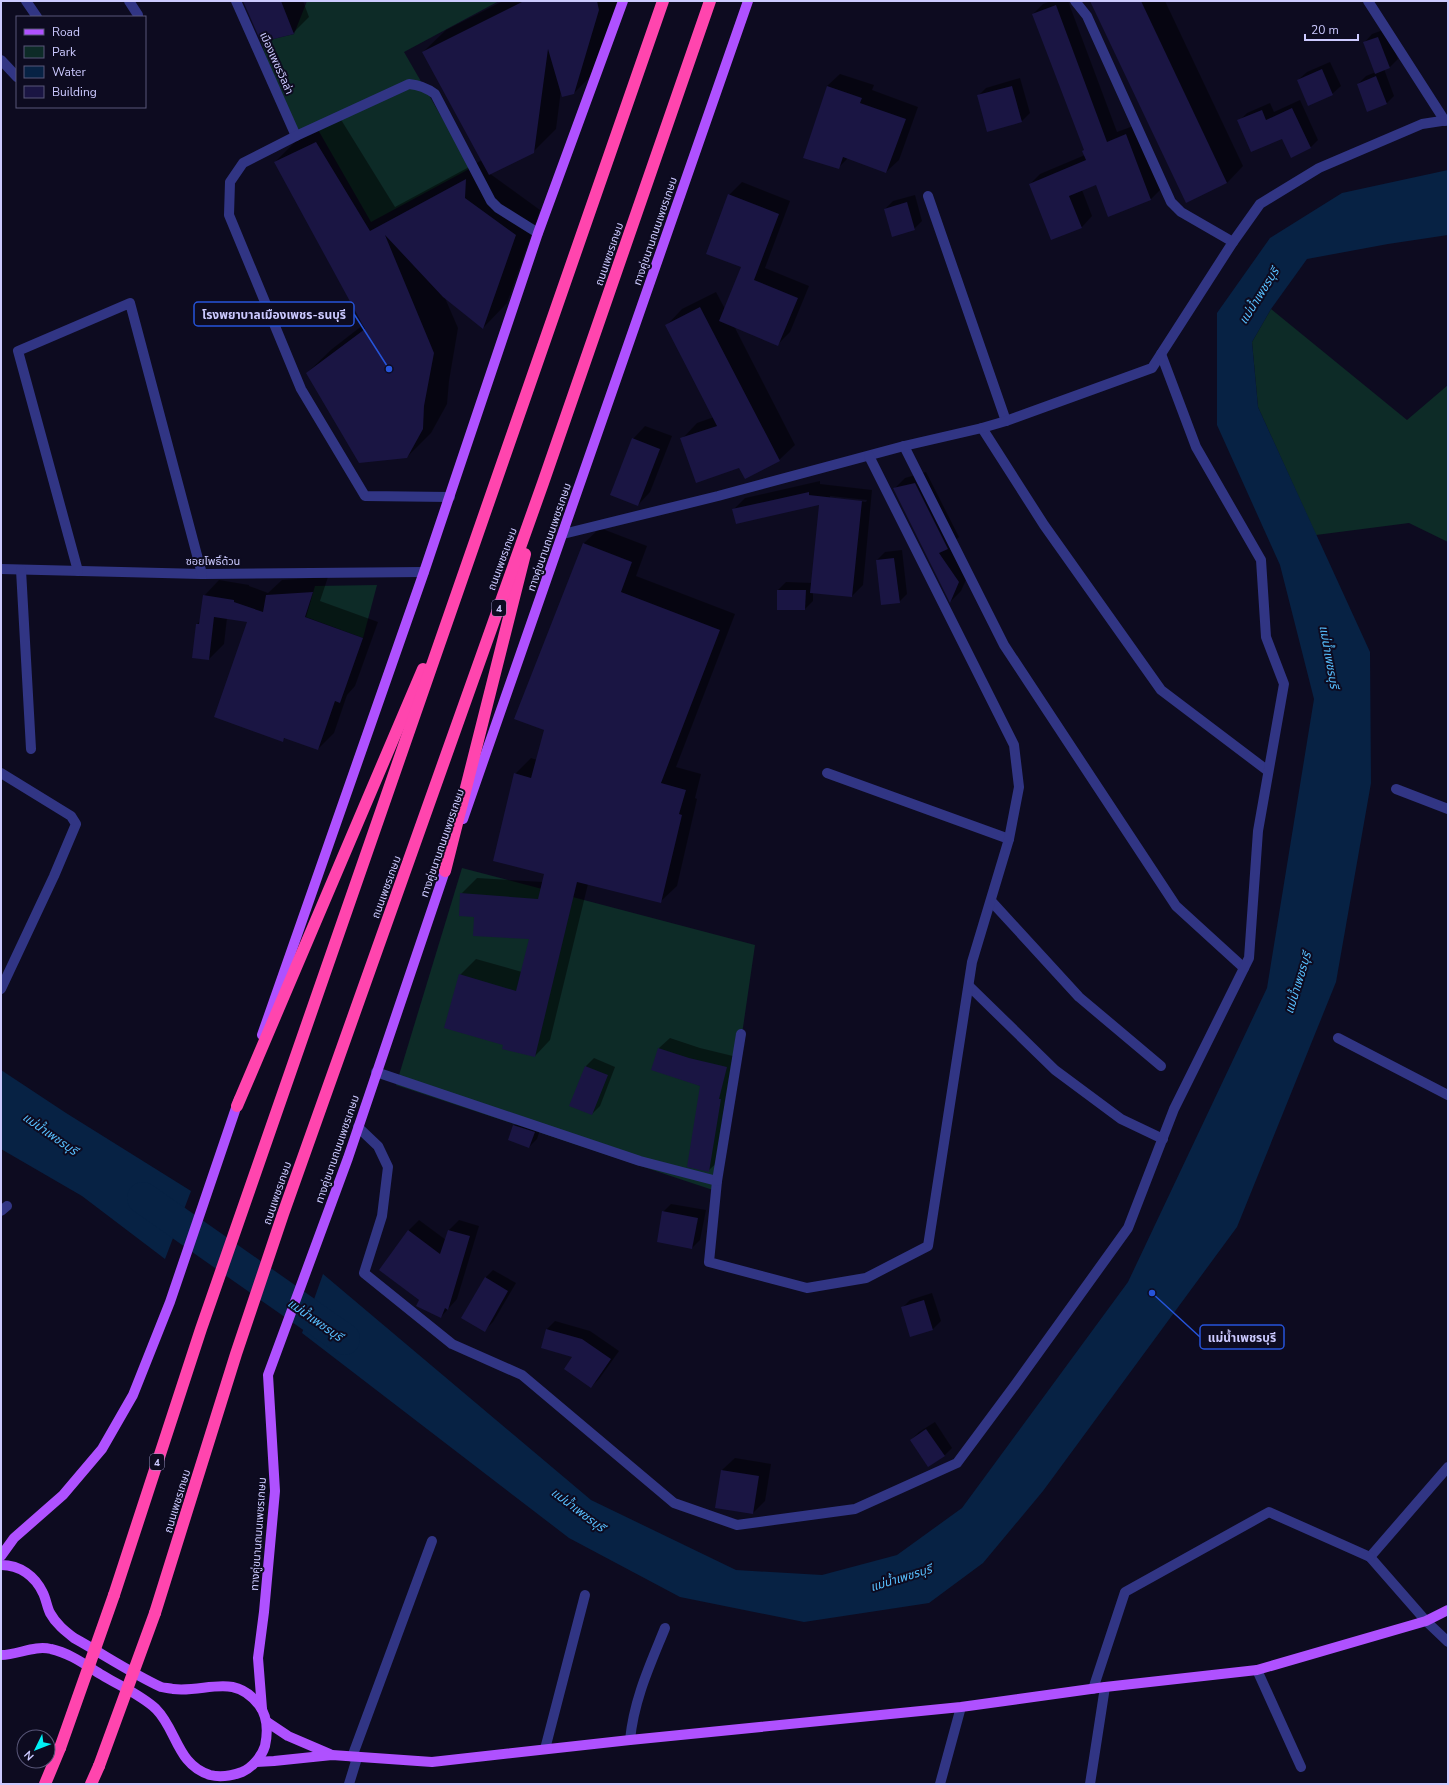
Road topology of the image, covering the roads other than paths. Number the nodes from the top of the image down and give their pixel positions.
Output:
1 (26, 1) edge
2 (129, 1) edge
3 (236, 1) edge
4 (623, 1) edge
5 (656, 1) edge
6 (663, 1) edge
7 (710, 1) edge
8 (748, 1) edge
9 (1075, 1) edge
10 (1368, 1) edge
11 (138, 15) dead end
12 (36, 16) edge
13 (1, 60) edge
14 (16, 76) edge
15 (1446, 121) edge
16 (616, 134) junction
17 (296, 136) junction
18 (928, 196) dead end
19 (538, 233) junction
20 (1233, 242) junction
21 (1161, 354) junction
22 (1006, 421) junction
23 (982, 428) junction
24 (904, 446) junction
25 (869, 456) junction
26 (543, 483) junction
27 (450, 497) junction
28 (562, 534) junction
29 (1, 569) edge
30 (22, 570) junction
31 (465, 570) junction
32 (78, 571) junction
33 (424, 572) junction
34 (202, 574) junction
35 (31, 749) dead end
36 (1268, 771) junction
37 (1, 773) edge
38 (827, 774) dead end
39 (1396, 789) dead end
40 (1448, 809) edge
41 (1009, 839) junction
42 (445, 871) junction
43 (991, 901) junction
44 (1244, 968) junction
45 (968, 986) junction
46 (1, 990) edge
47 (740, 1034) dead end
48 (1338, 1038) dead end
49 (1161, 1066) dead end
50 (376, 1072) junction
51 (1448, 1095) edge
52 (237, 1106) junction
53 (358, 1127) junction
54 (1162, 1139) junction
55 (717, 1181) junction
56 (1448, 1467) edge
57 (432, 1541) dead end
58 (1, 1556) edge
59 (1370, 1557) junction
60 (1, 1565) edge
61 (585, 1595) dead end
62 (1448, 1610) edge
63 (1426, 1621) junction
64 (665, 1628) dead end
65 (1448, 1642) edge
66 (1, 1655) edge
67 (1257, 1670) junction
68 (1105, 1687) junction
69 (1093, 1689) junction
70 (960, 1707) junction
71 (262, 1709) junction
72 (267, 1722) junction
73 (630, 1740) junction
74 (545, 1749) junction
75 (332, 1755) junction
76 (355, 1757) junction
77 (256, 1762) junction
78 (1301, 1767) dead end
79 (231, 1776) junction
80 (44, 1784) edge
81 (91, 1784) edge
82 (223, 1784) edge
83 (349, 1784) edge
84 (940, 1784) edge
85 (1090, 1784) edge

1 - 12 street
2 - 11 street
3 - 17 street, เมืองเพชรวิลล่า
4 - 19 main road
5 - 16 highway
6 - 16 highway, 4
7 - 26 highway, ถนนเพชรเกษม / 4
8 - 28 main road, ทางคู่ขนานถนนเพชรเกษม
9 - 20 street
10 - 15 street
13 - 14 street
15 - 20 street
16 - 31 highway, 4
17 - 19 street
17 - 27 street
18 - 22 street
19 - 27 main road
20 - 21 street
21 - 22 street
21 - 36 street
22 - 23 street
23 - 24 street
23 - 36 street
24 - 25 street
24 - 44 street
25 - 28 street
25 - 41 street
26 - 42 highway
26 - 81 highway, ถนนเพชรเกษม / 4, bridge
27 - 33 main road
28 - 42 main road, ทางคู่ขนานถนนเพชรเกษม
29 - 30 street, ซอยโพธิ์ด้วน
30 - 32 street, ซอยโพธิ์ด้วน
30 - 35 street
31 - 52 highway
31 - 80 highway, 4, bridge
32 - 34 street, ซอยโพธิ์ด้วน
32 - 34 street
33 - 34 street, ซอยโพธิ์ด้วน
33 - 52 main road
36 - 44 street
37 - 46 street
38 - 41 street
39 - 40 street
41 - 43 street
42 - 50 main road, ทางคู่ขนานถนนเพชรเกษม
43 - 45 street
43 - 49 street
44 - 54 street
45 - 54 street
45 - 55 street
47 - 55 street
48 - 51 street
50 - 53 main road, ทางคู่ขนานถนนเพชรเกษม
50 - 55 street
52 - 58 main road
53 - 54 street
53 - 71 main road, ทางคู่ขนานถนนเพชรเกษม
56 - 59 street
57 - 76 street
59 - 63 street
59 - 69 street
60 - 71 main road
61 - 74 street
62 - 63 main road
63 - 65 street
63 - 67 main road
64 - 73 street
66 - 79 main road
67 - 68 main road
67 - 78 street
68 - 69 main road
68 - 85 street
69 - 70 main road
70 - 73 main road
70 - 84 street
71 - 72 main road
72 - 75 main road
72 - 77 main road
73 - 74 main road
74 - 76 main road
75 - 76 main road
75 - 77 main road
76 - 83 street
77 - 79 main road
79 - 82 main road

